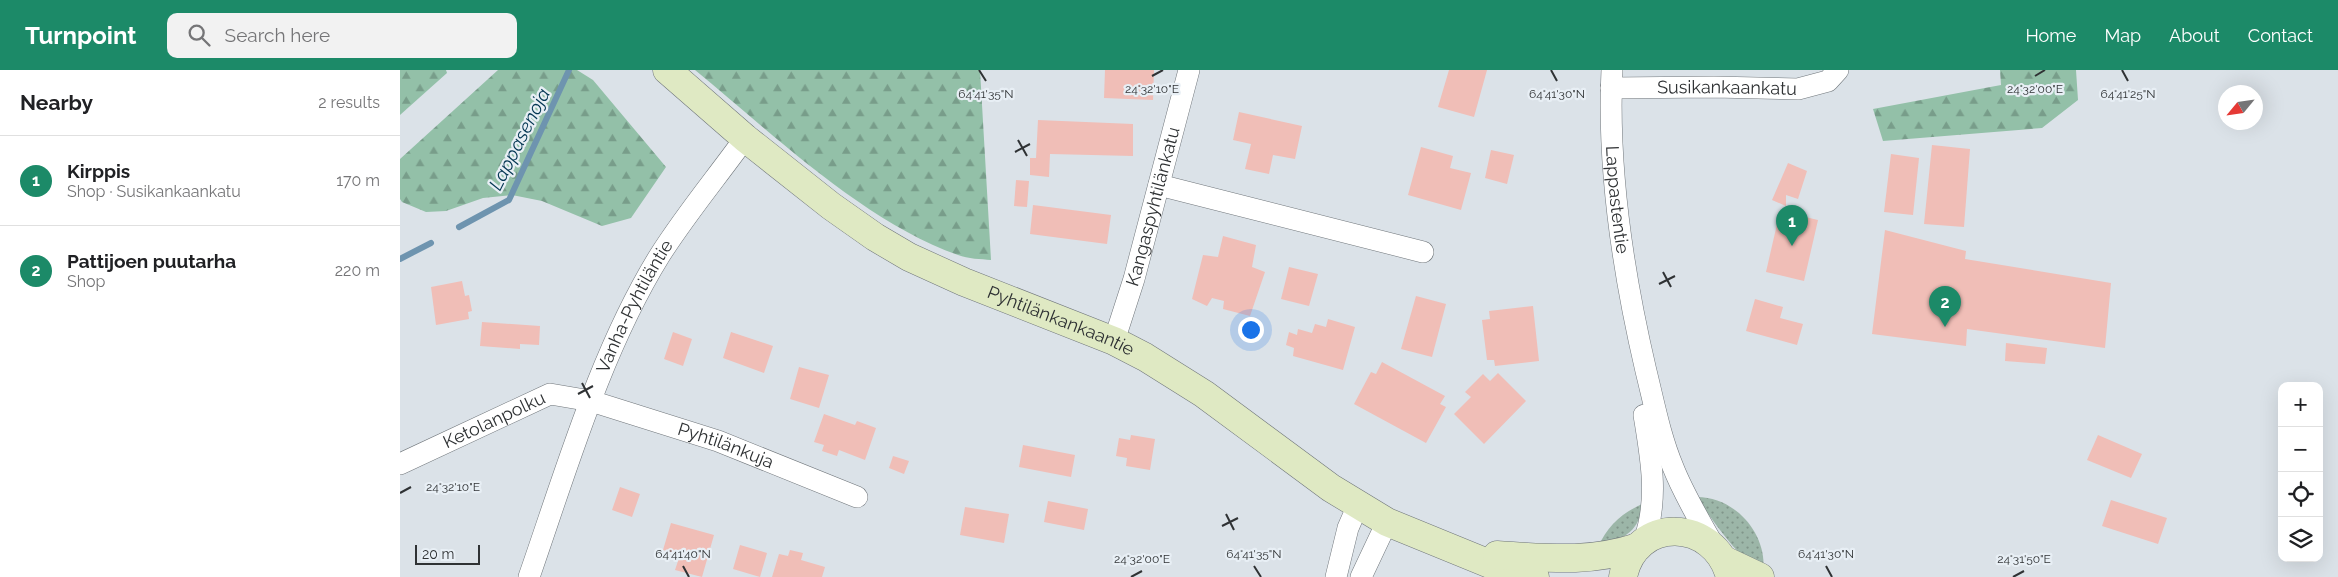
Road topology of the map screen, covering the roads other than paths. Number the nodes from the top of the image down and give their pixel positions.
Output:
1 (667, 70) edge
2 (1188, 70) edge
3 (1838, 70) edge
4 (1611, 79) edge
5 (745, 138) junction
6 (1159, 185) junction
7 (1423, 252) dead end
8 (1636, 328) junction
9 (1114, 341) junction
10 (591, 401) junction
11 (400, 464) edge
12 (857, 497) dead end
13 (1358, 505) junction
14 (1387, 522) junction
15 (1641, 544) junction
16 (1468, 554) junction
17 (1723, 561) edge
18 (529, 577) edge
19 (1336, 577) edge
20 (1361, 577) edge
21 (1535, 577) edge
22 (1623, 577) edge
23 (1760, 577) edge

1 - 5 street, Pyhtilänkankaantie
2 - 6 street, Kangaspyhtilänkatu
3 - 4 street, Susikankaankatu
4 - 8 street, Lappastentie
5 - 9 street, Pyhtilänkankaantie
5 - 10 street, Vanha-Pyhtiläntie
6 - 7 street
6 - 9 street, Kangaspyhtilänkatu
8 - 15 street, Lappastentie
8 - 17 street, Lappastentie
9 - 13 street, Pyhtilänkankaantie
10 - 11 street, Ketolanpolku
10 - 12 street, Pyhtilänkuja
10 - 18 street, Vanha-Pyhtiläntie
13 - 14 street, Pyhtilänkankaantie
13 - 19 street
14 - 16 street, Pyhtilänkankaantie
14 - 20 street
15 - 16 street, Pyhtilänkankaantie
15 - 17 street, Pyhtilänkankaantie
15 - 22 street
16 - 21 street, Pyhtilänkankaantie
17 - 23 street

